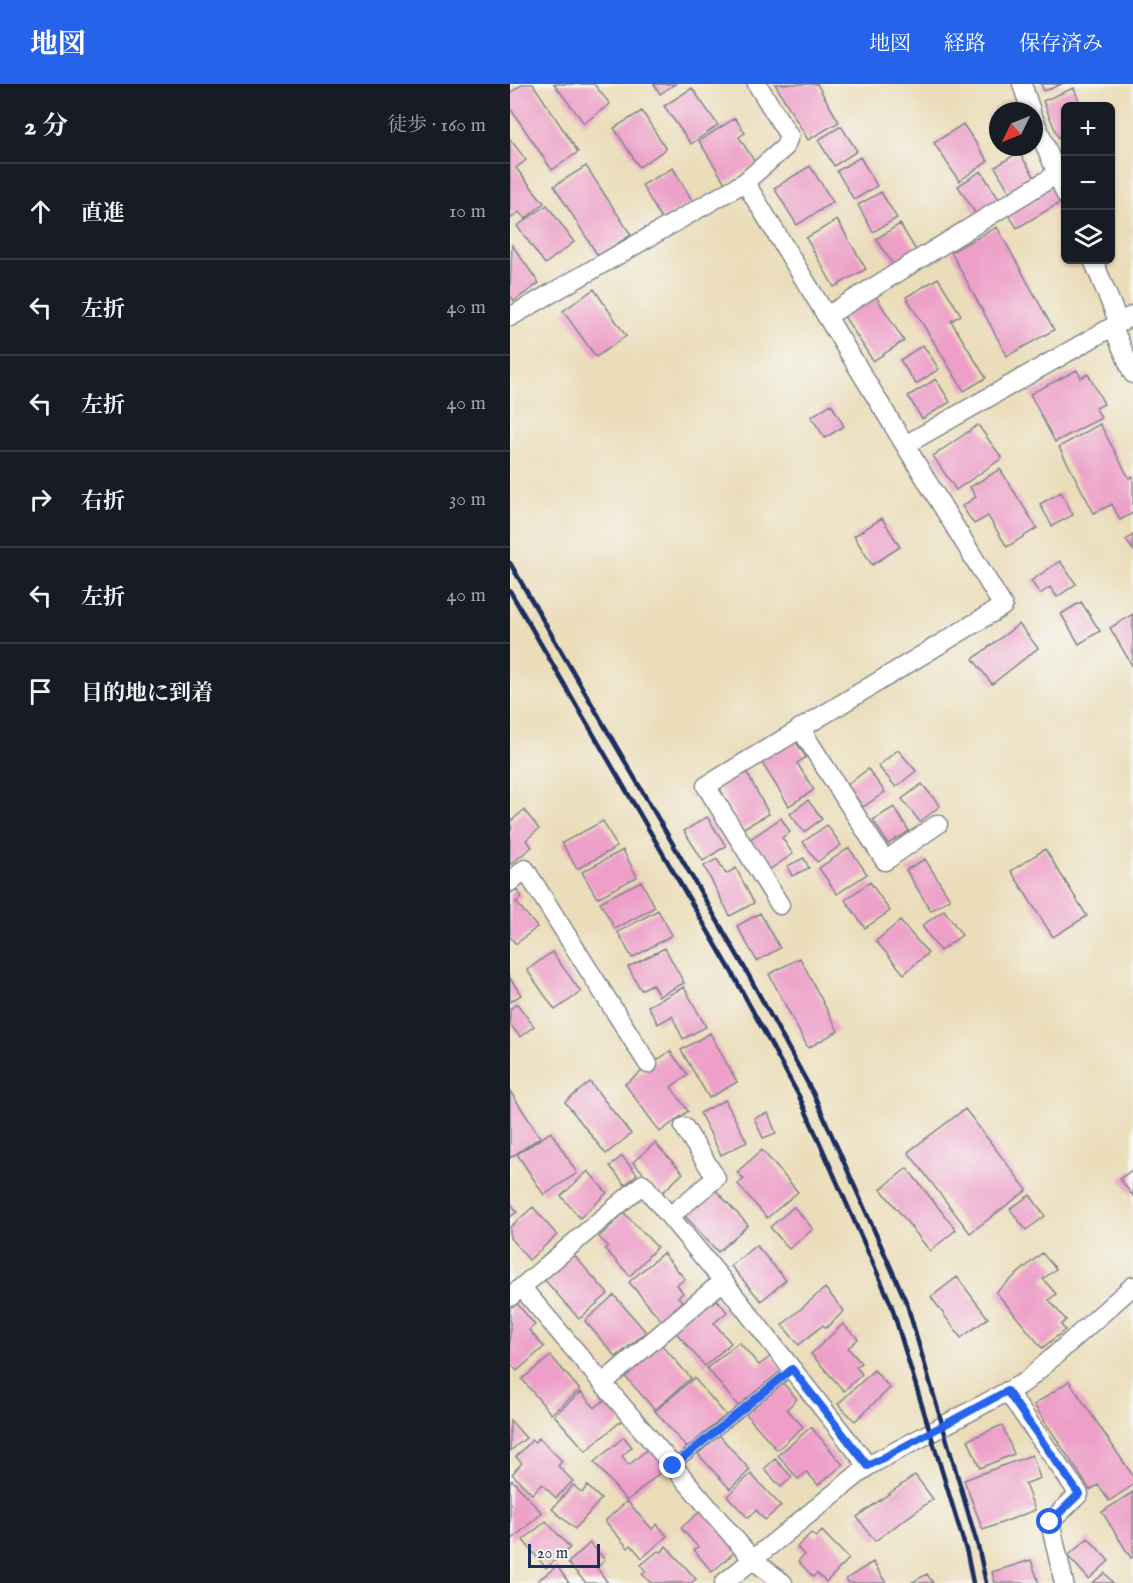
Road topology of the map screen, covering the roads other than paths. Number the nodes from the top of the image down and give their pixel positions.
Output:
1 (757, 84) edge
2 (1022, 84) edge
3 (1028, 102) edge
4 (1043, 141) edge
5 (1057, 174) junction
6 (745, 182) junction
7 (1061, 184) edge
8 (1095, 264) edge
9 (510, 316) edge
10 (827, 316) junction
11 (1122, 322) edge
12 (1133, 374) edge
13 (905, 445) junction
14 (800, 728) junction
15 (938, 824) dead end
16 (510, 882) edge
17 (780, 905) dead end
18 (648, 1064) dead end
19 (684, 1127) dead end
20 (670, 1216) junction
21 (723, 1281) junction
22 (1133, 1286) edge
23 (516, 1293) edge
24 (792, 1369) junction
25 (603, 1383) junction
26 (1007, 1391) junction
27 (673, 1466) junction
28 (868, 1466) junction
29 (752, 1559) junction
30 (728, 1582) edge
31 (783, 1583) edge
32 (1064, 1583) edge

1 - 6 street
2 - 3 street
4 - 5 street
5 - 7 street
5 - 10 street
6 - 9 street
6 - 10 street
8 - 11 street
10 - 13 street
11 - 12 street
11 - 13 street
13 - 14 street
14 - 15 street
14 - 17 street
16 - 18 street
19 - 20 street
20 - 21 street
20 - 23 street
21 - 24 street
21 - 25 street
22 - 26 street
23 - 25 street
24 - 27 lane
24 - 28 street
25 - 27 street
26 - 28 street
26 - 32 street
27 - 29 street
28 - 29 street
29 - 30 street
29 - 31 street

